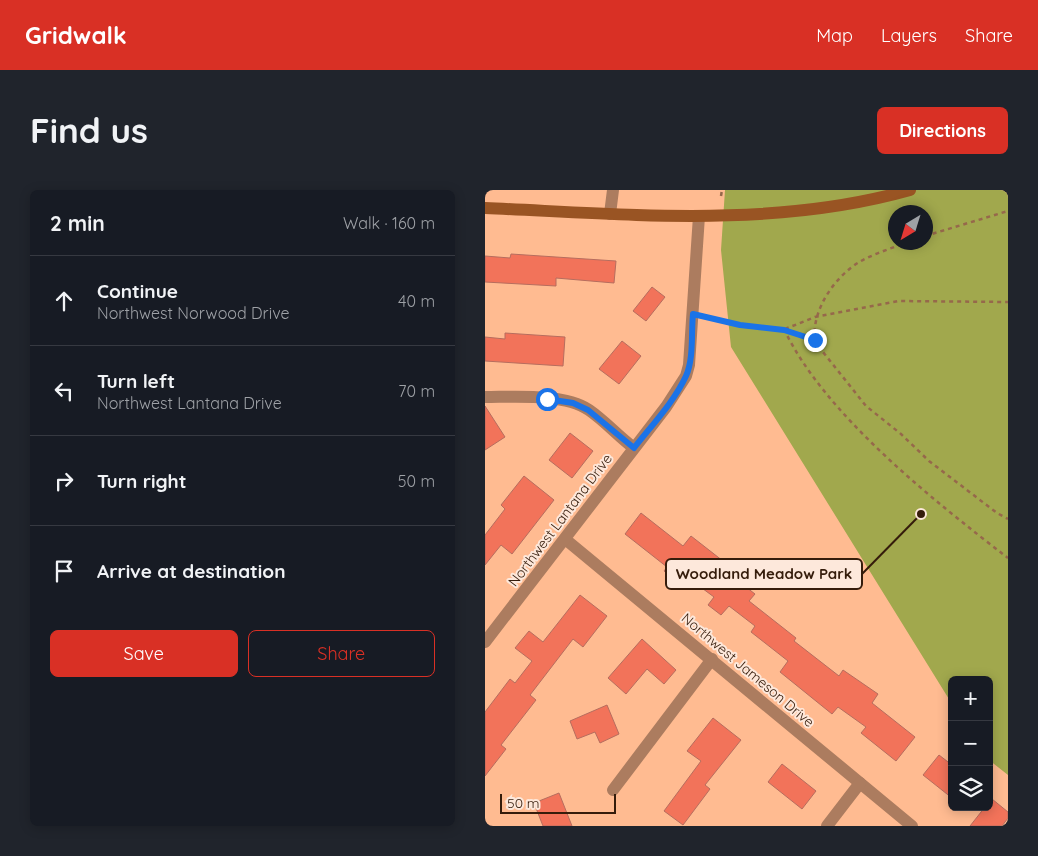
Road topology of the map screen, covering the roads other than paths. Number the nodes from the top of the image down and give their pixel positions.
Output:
1 (613, 190) edge
2 (910, 190) edge
3 (485, 208) edge
4 (610, 214) junction
5 (699, 216) junction
6 (485, 397) edge
7 (634, 448) junction
8 (565, 539) junction
9 (485, 642) edge
10 (712, 659) junction
11 (860, 783) junction
12 (613, 790) dead end
13 (827, 826) edge
14 (912, 826) edge

1 - 4 street
2 - 5 main road
3 - 4 main road
4 - 5 main road
5 - 7 street, Northwest Lantana Drive
6 - 7 street
7 - 8 street, Northwest Lantana Drive
8 - 9 street, Northwest Lantana Drive
8 - 10 street, Northwest Jameson Drive
10 - 11 street, Northwest Jameson Drive
10 - 12 street
11 - 13 street
11 - 14 street, Northwest Jameson Drive

